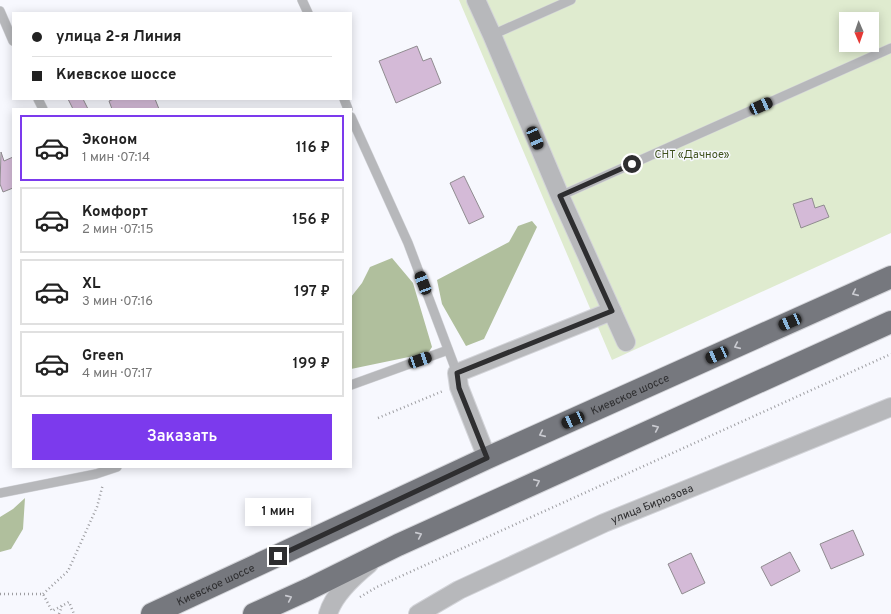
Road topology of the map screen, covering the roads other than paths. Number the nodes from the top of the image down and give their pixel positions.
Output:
1 (302, 0) edge
2 (476, 0) edge
3 (571, 0) edge
4 (0, 11) edge
5 (308, 12) edge
6 (492, 35) junction
7 (12, 38) edge
8 (891, 48) edge
9 (352, 119) edge
10 (560, 196) junction
11 (891, 277) edge
12 (612, 311) junction
13 (891, 322) edge
14 (626, 342) dead end
15 (448, 350) junction
16 (458, 379) junction
17 (352, 385) edge
18 (891, 407) edge
19 (487, 458) junction
20 (114, 468) edge
21 (0, 493) edge
22 (398, 545) junction
23 (152, 614) edge
24 (254, 614) edge
25 (328, 614) edge
26 (418, 614) edge

1 - 5 lane
2 - 6 street
3 - 6 lane
4 - 7 lane
6 - 10 street
8 - 10 lane
9 - 15 lane
10 - 12 street
11 -> 19 highway, Киевское шоссе
12 - 14 street
12 - 16 street
22 -> 13 highway
15 - 16 lane
15 - 17 lane
16 - 19 street
18 - 26 street, улица Бирюзова
19 - 23 highway, Киевское шоссе
20 - 21 lane
24 -> 22 highway
22 - 25 street

